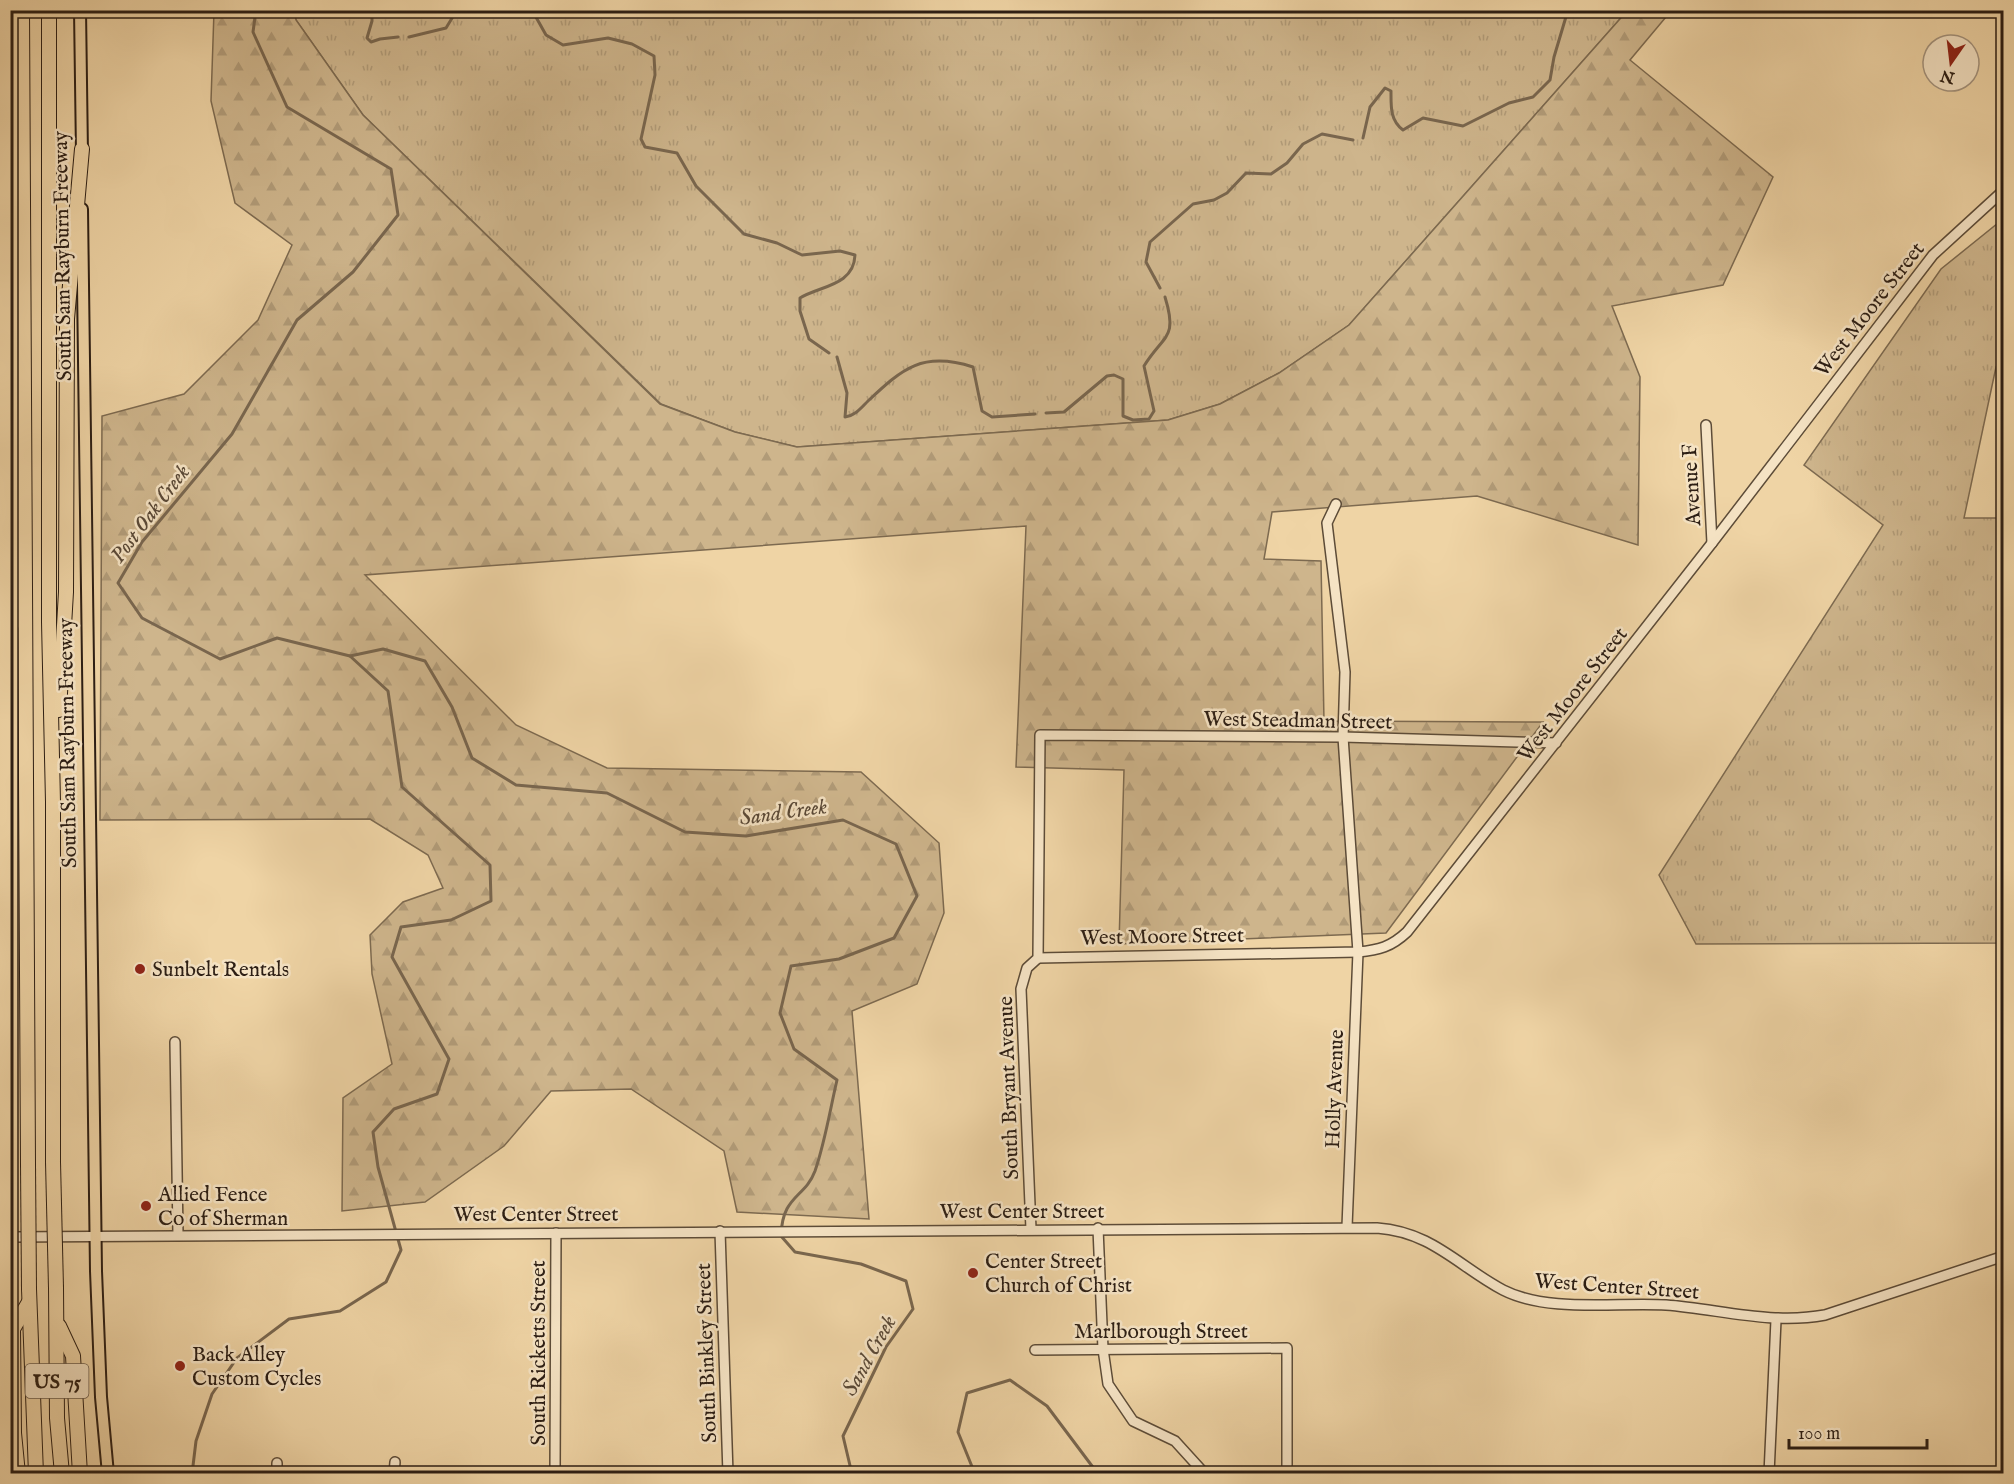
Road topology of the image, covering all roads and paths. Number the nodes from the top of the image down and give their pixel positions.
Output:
1 (22, 10) edge
2 (49, 10) edge
3 (80, 10) edge
4 (82, 149) junction
5 (2004, 190) edge
6 (1706, 425) dead end
7 (1336, 504) dead end
8 (1712, 543) junction
9 (10, 557) edge
10 (24, 710) junction
11 (1343, 737) junction
12 (1556, 743) junction
13 (53, 802) junction
14 (1358, 952) junction
15 (1038, 958) junction
16 (175, 1042) dead end
17 (1347, 1227) junction
18 (1098, 1228) junction
19 (1031, 1229) junction
20 (720, 1231) junction
21 (556, 1233) junction
22 (178, 1235) junction
23 (97, 1236) junction
24 (10, 1237) edge
25 (2004, 1256) edge
26 (29, 1296) junction
27 (1776, 1320) junction
28 (56, 1321) junction
29 (1103, 1349) junction
30 (1035, 1350) dead end
31 (395, 1462) dead end
32 (18, 1473) edge
33 (36, 1473) edge
34 (62, 1473) edge
35 (80, 1473) edge
36 (108, 1473) edge
37 (394, 1473) edge
38 (555, 1473) edge
39 (728, 1473) edge
40 (1205, 1473) edge
41 (1287, 1473) edge
42 (1769, 1473) edge

1 - 10 highway, South Sam Rayburn Freeway / US 75
2 - 13 highway, South Sam Rayburn Freeway / US 75
3 - 4 main road, South Sam Rayburn Freeway
4 - 13 highway
4 - 23 main road, South Sam Rayburn Freeway
5 - 8 street, West Moore Street
6 - 8 street, Avenue F
7 - 11 street, Holly Avenue
8 - 12 street, West Moore Street
9 - 10 highway
10 - 26 highway, South Sam Rayburn Freeway / US 75, bridge
11 - 12 street, West Steadman Street
11 - 14 street, Holly Avenue
11 - 15 street, West Steadman Street
12 - 14 street, West Moore Street
13 - 28 highway, South Sam Rayburn Freeway / US 75, bridge
14 - 15 street, West Moore Street
14 - 17 street, Holly Avenue
15 - 19 street, South Bryant Avenue
16 - 22 street
17 - 18 street, West Center Street
17 - 27 street, West Center Street
18 - 19 street, West Center Street
18 - 29 street
19 - 20 street, West Center Street
20 - 21 street, West Center Street
20 - 39 street, South Binkley Street
21 - 22 street, West Center Street
21 - 38 street, South Ricketts Street
22 - 23 street, West Center Street
23 - 24 street, West Center Street
23 - 36 main road, South Sam Rayburn Freeway
25 - 27 street, West Center Street
26 - 32 highway
26 - 33 highway, South Sam Rayburn Freeway / US 75
27 - 42 street
28 - 34 highway, South Sam Rayburn Freeway / US 75
28 - 35 highway
29 - 30 street, Marlborough Street
29 - 40 street
29 - 41 street, Marlborough Street
31 - 37 street

